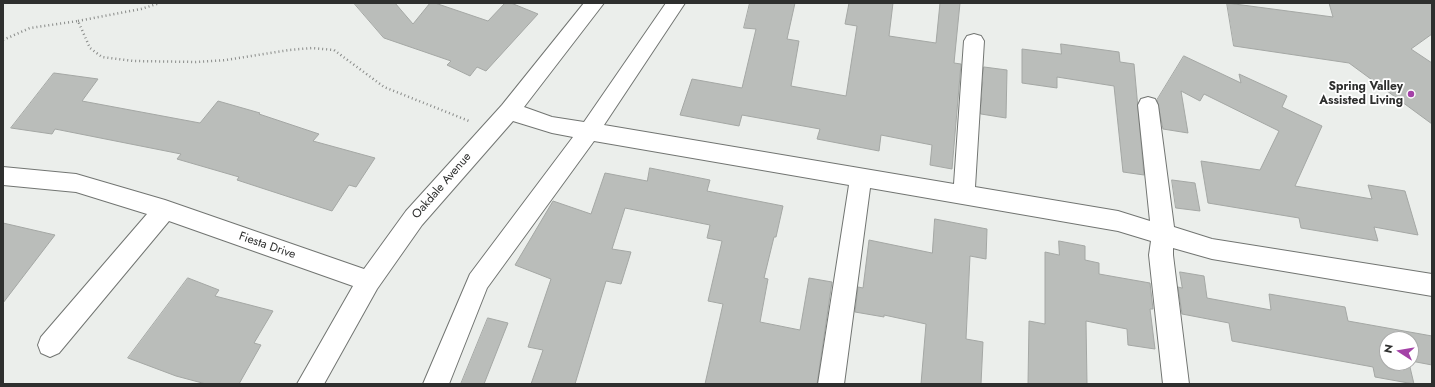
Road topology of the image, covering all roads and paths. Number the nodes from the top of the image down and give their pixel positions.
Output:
1 (160, 3) edge
2 (676, 3) edge
3 (592, 4) edge
4 (78, 21) junction
5 (3, 40) edge
6 (974, 41) dead end
7 (1148, 105) dead end
8 (509, 110) junction
9 (492, 130) junction
10 (589, 131) junction
11 (3, 176) edge
12 (861, 177) junction
13 (964, 195) junction
14 (166, 210) junction
15 (1163, 234) junction
16 (369, 282) junction
17 (1432, 285) edge
18 (50, 345) dead end
19 (310, 384) edge
20 (436, 384) edge
21 (831, 384) edge
22 (1176, 384) edge

1 - 4 path
2 - 10 street
3 - 8 street, Oakdale Avenue
4 - 5 path
4 - 9 path
6 - 13 street
7 - 15 street
8 - 9 street, Oakdale Avenue
8 - 10 street
9 - 16 street, Oakdale Avenue
10 - 12 street
10 - 20 street
11 - 14 street, Fiesta Drive
12 - 13 street
12 - 21 street
13 - 15 street
14 - 16 street, Fiesta Drive
14 - 18 street
15 - 17 street
15 - 22 street
16 - 19 street, Oakdale Avenue

